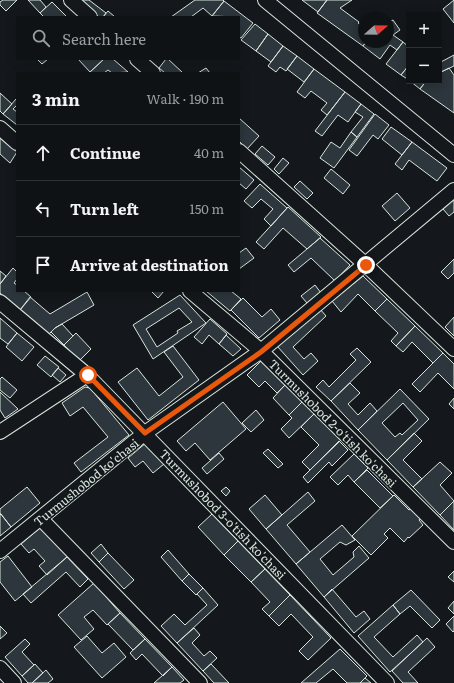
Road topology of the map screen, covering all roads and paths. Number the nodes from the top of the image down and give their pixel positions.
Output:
1 (71, 0) edge
2 (265, 0) edge
3 (89, 16) edge
4 (138, 60) edge
5 (151, 72) edge
6 (0, 128) edge
7 (16, 142) edge
8 (240, 151) edge
9 (454, 155) edge
10 (454, 190) edge
11 (366, 265) junction
12 (191, 292) edge
13 (0, 302) edge
14 (454, 349) edge
15 (261, 352) junction
16 (88, 375) junction
17 (0, 432) edge
18 (145, 433) junction
19 (41, 519) junction
20 (454, 542) edge
21 (0, 551) edge
22 (0, 668) edge
23 (14, 683) edge
24 (200, 683) edge
25 (387, 683) edge

1 - 3 street
2 - 9 street
4 - 5 street
6 - 7 street
8 - 11 street
10 - 11 street, Turmushobod ko'chasi
11 - 14 street
11 - 15 street, Turmushobod ko'chasi
12 - 15 street, Turmushobod 2-o'tish ko'chasi
13 - 16 street, Turmushobod 3-o'tish ko'chasi
15 - 18 street, Turmushobod ko'chasi
15 - 20 street, Turmushobod 2-o'tish ko'chasi
16 - 17 street
16 - 18 street, Turmushobod 3-o'tish ko'chasi
18 - 19 street, Turmushobod ko'chasi
18 - 25 street, Turmushobod 3-o'tish ko'chasi
19 - 21 street, Turmushobod ko'chasi
19 - 24 street
22 - 23 street

